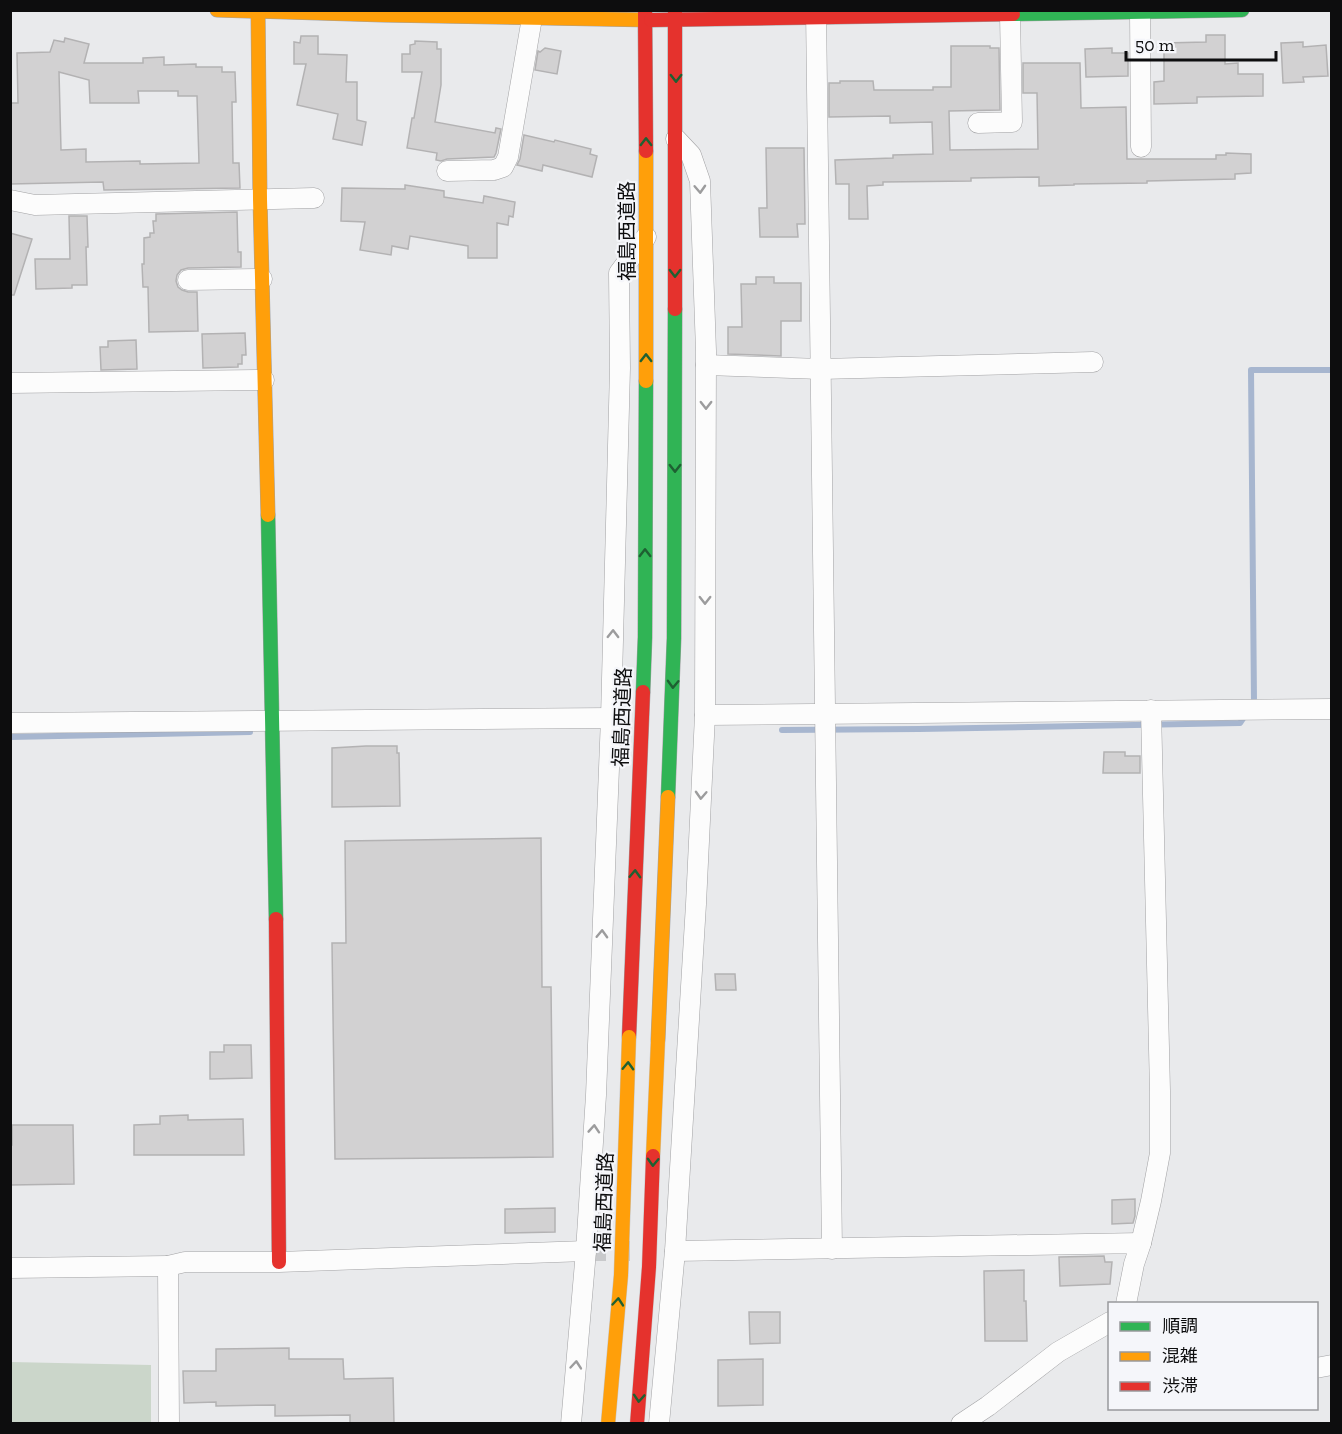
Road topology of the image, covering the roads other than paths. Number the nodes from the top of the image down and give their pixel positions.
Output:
1 (217, 10) edge
2 (1242, 10) edge
3 (258, 11) edge
4 (1140, 12) junction
5 (383, 13) edge
6 (476, 14) edge
7 (816, 14) edge
8 (645, 15) edge
9 (675, 15) edge
10 (1010, 15) junction
11 (532, 18) junction
12 (978, 123) dead end
13 (675, 139) junction
14 (1141, 147) dead end
15 (447, 171) dead end
16 (314, 198) dead end
17 (260, 199) junction
18 (10, 200) edge
19 (647, 236) junction
20 (262, 279) junction
21 (188, 280) dead end
22 (1093, 362) dead end
23 (706, 365) junction
24 (820, 369) junction
25 (264, 380) junction
26 (10, 383) edge
27 (1332, 709) edge
28 (1151, 710) junction
29 (825, 713) junction
30 (705, 714) junction
31 (611, 718) junction
32 (273, 721) junction
33 (10, 723) edge
34 (1141, 1243) junction
35 (832, 1249) junction
36 (586, 1251) junction
37 (675, 1251) junction
38 (279, 1262) junction
39 (168, 1266) junction
40 (10, 1268) edge
41 (1126, 1302) edge
42 (1108, 1323) edge
43 (170, 1424) edge
44 (571, 1424) edge
45 (608, 1424) edge
46 (638, 1424) edge
47 (659, 1424) edge
48 (960, 1424) edge

1 - 3 main road
2 - 4 main road
3 - 5 main road
3 - 17 main road
4 - 10 main road
4 - 14 street
5 - 6 main road
6 - 11 main road
7 - 9 main road
7 - 10 main road
7 - 24 street
8 - 9 main road
8 - 11 main road
19 -> 8 main road, 福島西道路
9 -> 13 main road
10 - 12 street
11 - 15 street
13 -> 23 street
13 -> 46 main road, bridge
16 - 17 street
17 - 18 street
17 - 20 main road
31 -> 19 street
45 -> 19 main road, 福島西道路, bridge
20 - 21 street
20 - 25 main road
22 - 24 street
23 - 24 street
23 -> 30 street
24 - 29 street
25 - 26 street
25 - 32 main road
27 - 28 street
28 - 29 street
28 - 34 street
29 - 30 street
29 - 35 street
30 -> 37 street
31 - 32 street
36 -> 31 street
32 - 33 street
32 - 38 main road
34 - 35 street
34 - 41 street
35 - 37 street
36 - 38 street
44 -> 36 street
37 - 47 street
38 - 39 street
39 - 40 street
39 - 43 street
42 - 48 street

